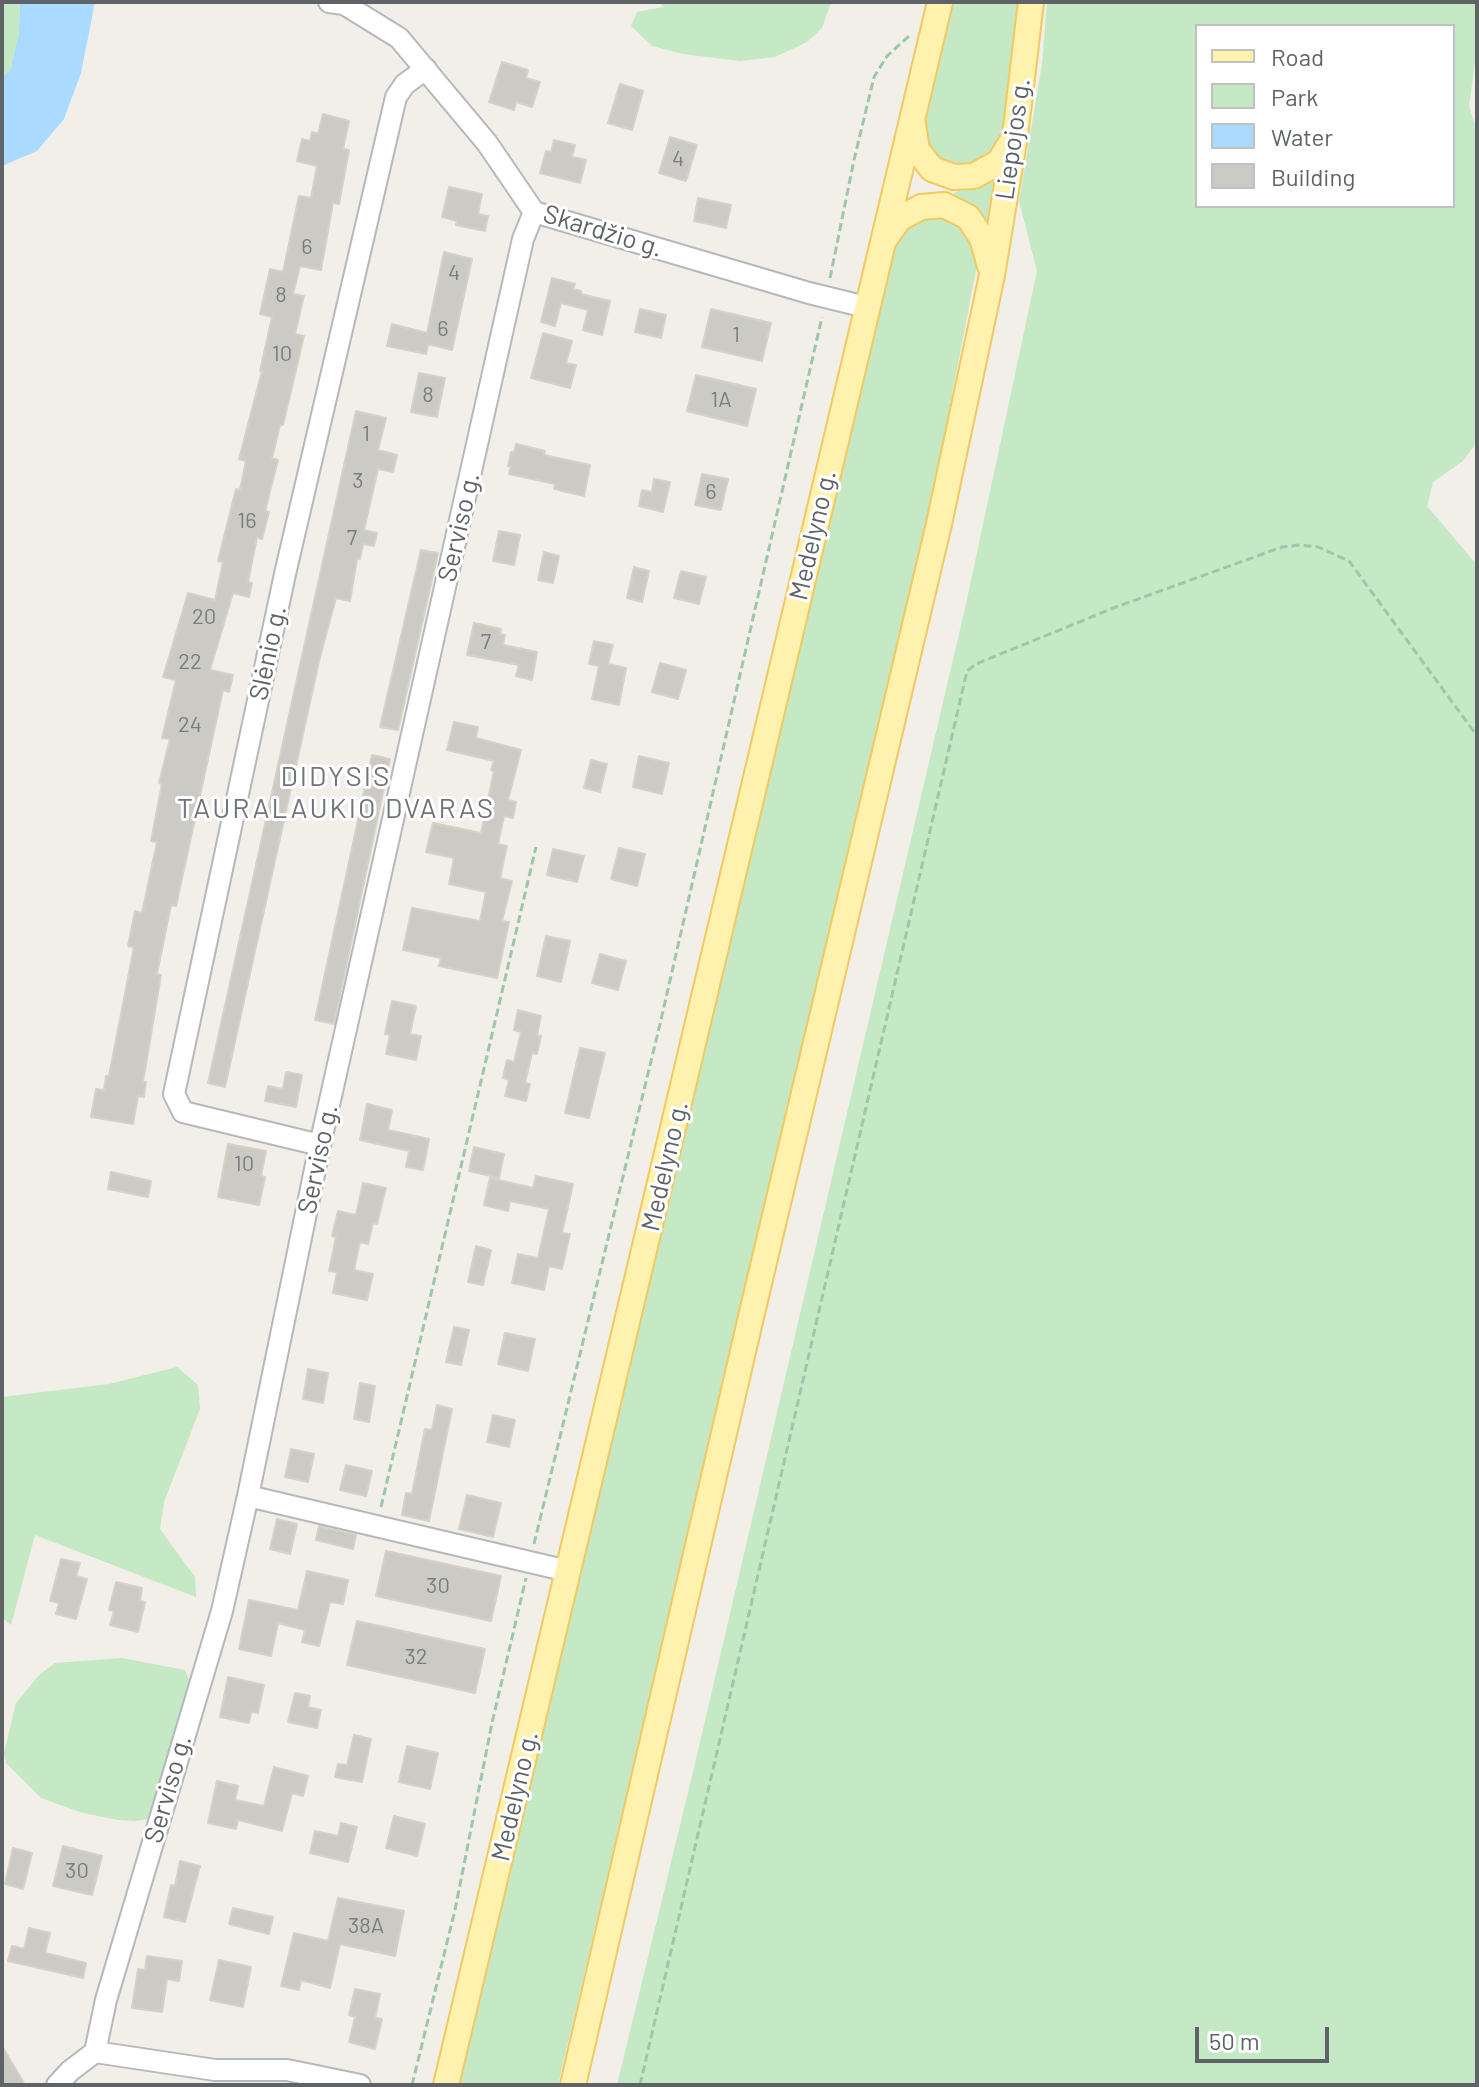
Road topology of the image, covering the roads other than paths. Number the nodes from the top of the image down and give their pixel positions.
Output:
1 (329, 2) edge
2 (940, 2) edge
3 (1031, 2) edge
4 (426, 69) junction
5 (912, 118) junction
6 (1015, 136) junction
7 (534, 212) junction
8 (881, 245) junction
9 (992, 275) junction
10 (866, 307) junction
11 (320, 1145) junction
12 (248, 1496) junction
13 (568, 1571) junction
14 (95, 2052) junction
15 (57, 2085) edge
16 (360, 2085) edge
17 (446, 2085) edge
18 (573, 2085) edge

1 - 4 street, Skardžio g.
2 - 5 main road
3 - 6 main road, Liepojos g.
4 - 7 street, Skardžio g.
4 - 11 street, Slėnio g.
5 - 6 main road
5 - 8 main road
6 - 9 main road, Liepojos g.
7 - 10 street, Skardžio g.
7 - 11 street, Serviso g.
8 - 9 main road
8 - 10 main road, Medelyno g.
9 - 18 main road
10 - 13 main road, Medelyno g.
11 - 12 street, Serviso g.
12 - 13 street
12 - 14 street, Serviso g.
13 - 17 main road, Medelyno g.
14 - 15 street
14 - 16 street

